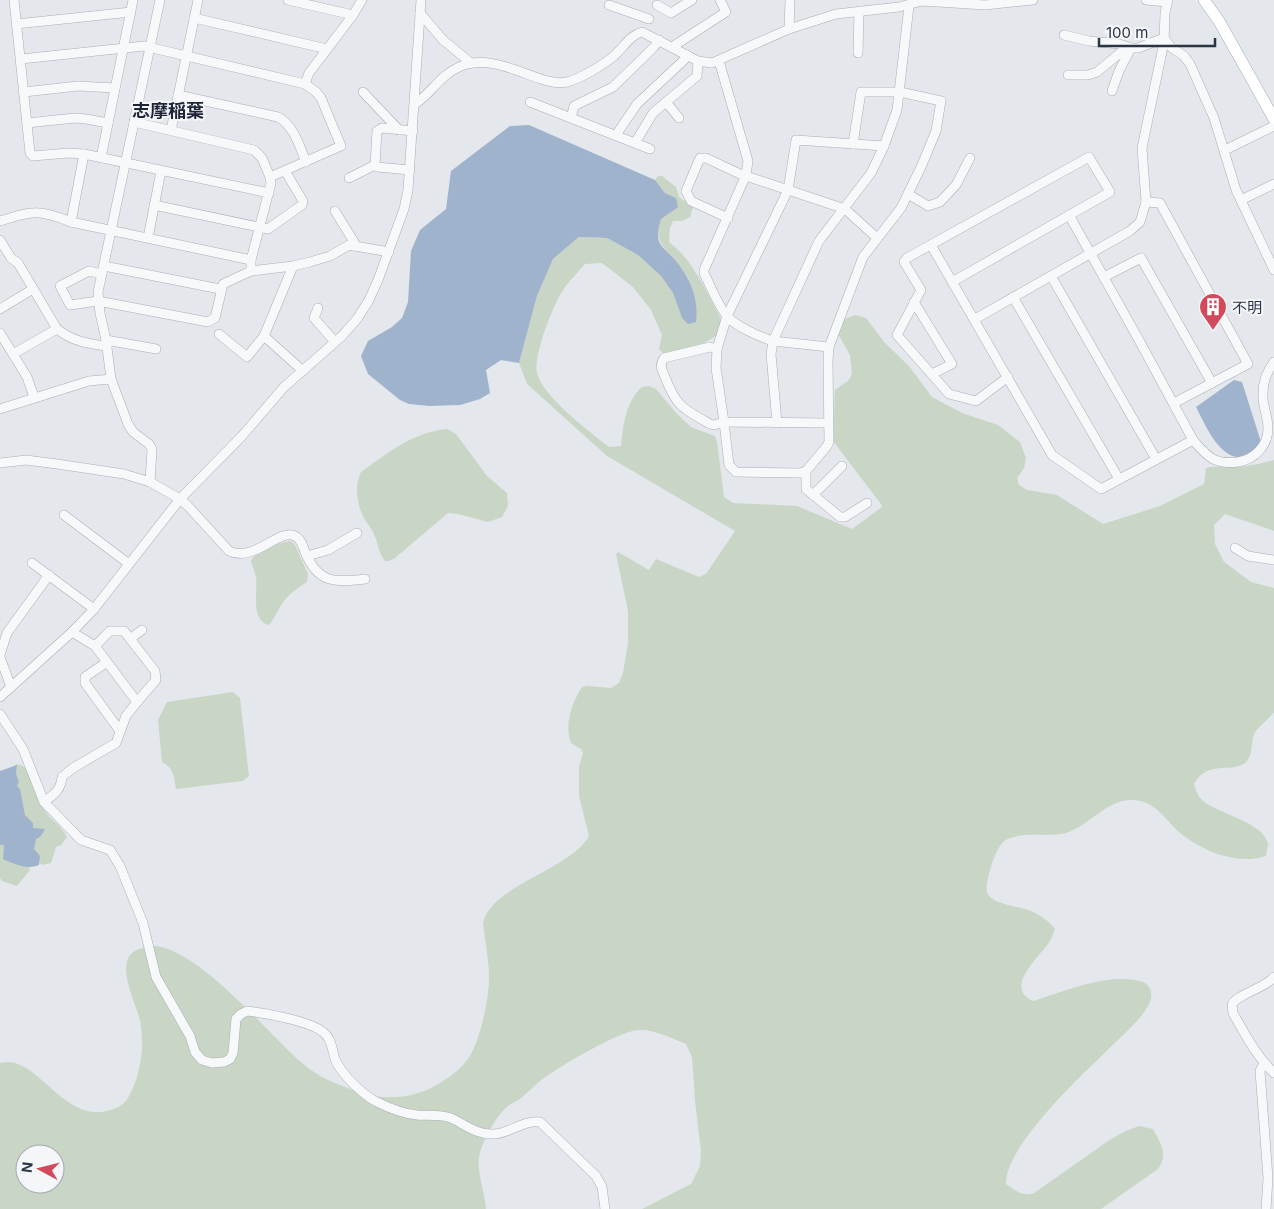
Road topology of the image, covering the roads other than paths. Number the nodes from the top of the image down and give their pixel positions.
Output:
1 (14, 0) edge
2 (133, 0) edge
3 (160, 0) edge
4 (198, 0) edge
5 (288, 0) edge
6 (362, 0) edge
7 (421, 0) edge
8 (692, 0) edge
9 (720, 0) edge
10 (790, 0) edge
11 (1030, 0) edge
12 (1146, 0) edge
13 (1204, 0) edge
14 (1167, 1) edge
15 (658, 2) edge
16 (975, 2) edge
17 (609, 5) dead end
18 (909, 6) junction
19 (859, 11) junction
20 (131, 12) junction
21 (420, 13) junction
22 (353, 15) junction
23 (194, 18) junction
24 (649, 19) junction
25 (16, 24) junction
26 (789, 29) junction
27 (642, 32) junction
28 (1064, 35) dead end
29 (1164, 38) junction
30 (659, 40) junction
31 (672, 47) junction
32 (124, 48) junction
33 (150, 48) junction
34 (1131, 48) junction
35 (327, 49) junction
36 (858, 53) dead end
37 (687, 55) junction
38 (186, 56) junction
39 (20, 58) junction
40 (698, 61) junction
41 (719, 61) junction
42 (471, 63) junction
43 (1068, 75) dead end
44 (305, 84) junction
45 (115, 88) junction
46 (1112, 91) dead end
47 (24, 92) junction
48 (363, 92) dead end
49 (900, 92) junction
50 (178, 94) junction
51 (530, 102) dead end
52 (666, 102) junction
53 (415, 104) junction
54 (571, 118) junction
55 (679, 118) dead end
56 (1274, 119) edge
57 (134, 122) junction
58 (27, 123) junction
59 (108, 124) junction
60 (1274, 126) edge
61 (171, 130) junction
62 (399, 130) junction
63 (413, 131) junction
64 (616, 135) junction
65 (634, 142) junction
66 (854, 144) junction
67 (884, 146) junction
68 (650, 149) dead end
69 (1225, 150) junction
70 (84, 154) junction
71 (101, 158) junction
72 (970, 158) dead end
73 (306, 162) junction
74 (126, 164) junction
75 (375, 165) junction
76 (410, 170) junction
77 (161, 171) junction
78 (285, 171) junction
79 (746, 175) junction
80 (270, 177) junction
81 (349, 178) dead end
82 (1274, 184) edge
83 (788, 190) junction
84 (269, 193) junction
85 (908, 194) junction
86 (1241, 200) junction
87 (1146, 202) junction
88 (154, 205) junction
89 (845, 209) junction
90 (335, 211) dead end
91 (1069, 215) junction
92 (728, 218) junction
93 (0, 222) edge
94 (71, 222) junction
95 (260, 226) junction
96 (112, 231) junction
97 (148, 238) junction
98 (877, 238) junction
99 (0, 240) edge
100 (931, 245) junction
101 (354, 246) junction
102 (388, 252) junction
103 (1091, 254) junction
104 (251, 260) junction
105 (293, 266) junction
106 (103, 270) junction
107 (1274, 270) edge
108 (251, 271) junction
109 (1051, 276) junction
110 (1104, 277) junction
111 (952, 282) junction
112 (33, 289) junction
113 (220, 289) junction
114 (1014, 297) junction
115 (98, 300) junction
116 (914, 302) junction
117 (318, 308) dead end
118 (0, 309) edge
119 (727, 316) junction
120 (974, 319) junction
121 (57, 329) junction
122 (0, 332) edge
123 (219, 334) dead end
124 (264, 336) junction
125 (772, 341) junction
126 (335, 342) junction
127 (106, 343) junction
128 (829, 347) junction
129 (717, 348) junction
130 (156, 349) dead end
131 (13, 354) junction
132 (1274, 362) edge
133 (303, 371) junction
134 (932, 374) junction
135 (1008, 377) junction
136 (111, 379) junction
137 (1212, 383) junction
138 (34, 397) junction
139 (1174, 404) junction
140 (0, 409) edge
141 (724, 422) junction
142 (777, 423) junction
143 (828, 423) junction
144 (1193, 440) junction
145 (1156, 460) junction
146 (0, 463) edge
147 (842, 466) dead end
148 (806, 471) junction
149 (1119, 479) junction
150 (150, 482) junction
151 (813, 495) junction
152 (180, 499) junction
153 (867, 503) dead end
154 (64, 515) dead end
155 (357, 533) dead end
156 (1235, 548) dead end
157 (307, 556) junction
158 (1274, 560) edge
159 (32, 563) dead end
160 (129, 564) junction
161 (49, 575) junction
162 (365, 579) dead end
163 (94, 609) junction
164 (142, 630) dead end
165 (72, 632) junction
166 (130, 639) junction
167 (95, 646) junction
168 (0, 656) edge
169 (107, 662) junction
170 (11, 687) junction
171 (0, 697) edge
172 (137, 702) junction
173 (0, 714) edge
174 (120, 731) junction
175 (44, 802) junction
176 (1274, 977) edge
177 (1264, 1063) junction
178 (1274, 1073) edge
179 (606, 1209) edge
180 (1266, 1209) edge

1 - 25 street
2 - 20 street
3 - 33 street
4 - 23 street
5 - 22 street
6 - 22 street
7 - 21 street
8 - 15 street
9 - 31 street
10 - 26 street
11 - 16 street
12 - 14 street
13 - 56 main road
14 - 29 street
15 - 24 street
16 - 18 street
17 - 24 street
18 - 19 street
18 - 49 street
19 - 26 street
19 - 36 street
20 - 25 street
20 - 32 street
21 - 42 street
21 - 53 street
22 - 35 street
23 - 35 street
23 - 38 street
24 - 27 street
25 - 39 street
26 - 41 street
27 - 30 street
27 - 42 street
28 - 34 street
29 - 34 street
29 - 69 street
29 - 87 street
30 - 31 street
30 - 54 street
31 - 37 street
32 - 33 street
32 - 39 street
32 - 45 street
33 - 38 street
33 - 57 street
34 - 43 street
34 - 46 street
35 - 44 street
37 - 40 street
37 - 64 street
38 - 44 street
38 - 50 street
39 - 47 street
40 - 41 street
40 - 52 street
41 - 79 street
42 - 53 street
44 - 73 street
45 - 47 street
45 - 59 street
47 - 58 street
48 - 62 street
49 - 66 street
49 - 67 street
49 - 85 street
50 - 61 street
50 - 73 street
51 - 54 street
52 - 55 street
52 - 65 street
53 - 63 street
54 - 64 street
57 - 61 street
57 - 74 street
58 - 59 street
58 - 70 street
59 - 71 street
60 - 69 street
61 - 80 street
62 - 63 street
62 - 75 street
63 - 76 street
64 - 65 street
65 - 68 street
66 - 67 street
66 - 83 street
67 - 89 street
69 - 86 street
70 - 71 street
70 - 94 street
71 - 74 street
72 - 85 street
73 - 78 street
74 - 77 street
74 - 96 street
75 - 76 street
75 - 81 street
76 - 102 street
77 - 84 street
77 - 88 street
78 - 80 street
78 - 95 street
79 - 83 street
79 - 92 street
79 - 92 street
80 - 84 street
82 - 86 street
83 - 89 street
83 - 119 street
84 - 95 street
85 - 98 street
86 - 107 street
87 - 103 street
87 - 137 street
88 - 95 street
88 - 97 street
89 - 98 street
89 - 125 street
90 - 101 street
91 - 100 street
91 - 103 street
91 - 111 street
92 - 119 street
93 - 94 street
94 - 96 street
95 - 104 street
96 - 97 street
96 - 106 street
97 - 104 street
98 - 128 street
99 - 112 street
100 - 111 street
100 - 116 street
101 - 102 street
101 - 105 street
102 - 126 street
103 - 109 street
103 - 110 street
104 - 108 street
105 - 108 street
105 - 124 street
106 - 113 street
106 - 115 street
106 - 115 street
108 - 113 street
109 - 114 street
109 - 145 street
110 - 137 street
110 - 139 street
111 - 120 street
112 - 118 street
112 - 121 street
113 - 115 street
114 - 120 street
114 - 149 street
115 - 127 street
116 - 134 street
116 - 134 street
117 - 126 street
119 - 125 street
119 - 129 street
120 - 135 street
121 - 127 street
121 - 131 street
122 - 131 street
123 - 124 street
124 - 133 street
125 - 128 street
125 - 142 street
126 - 133 street
127 - 130 street
127 - 136 street
128 - 143 street
129 - 141 street
129 - 141 street
131 - 138 street
132 - 144 street
133 - 152 street
134 - 135 street
135 - 149 street
136 - 138 street
136 - 150 street
137 - 139 street
138 - 140 street
139 - 144 street
141 - 142 street
141 - 148 street
142 - 143 street
143 - 148 street
144 - 145 street
145 - 149 street
146 - 150 street
147 - 151 street
148 - 151 street
150 - 152 street
151 - 153 street
152 - 157 street
152 - 160 street
154 - 160 street
155 - 157 street
156 - 158 street
157 - 162 street
159 - 161 street
160 - 163 street
161 - 163 street
161 - 168 street
163 - 165 street
164 - 166 street
165 - 167 street
165 - 170 street
166 - 167 street
166 - 172 street
167 - 169 street
168 - 170 street
169 - 172 street
169 - 174 street
170 - 171 street
172 - 174 street
173 - 175 street
174 - 175 street
175 - 179 street
176 - 177 street
177 - 178 street
177 - 180 street

